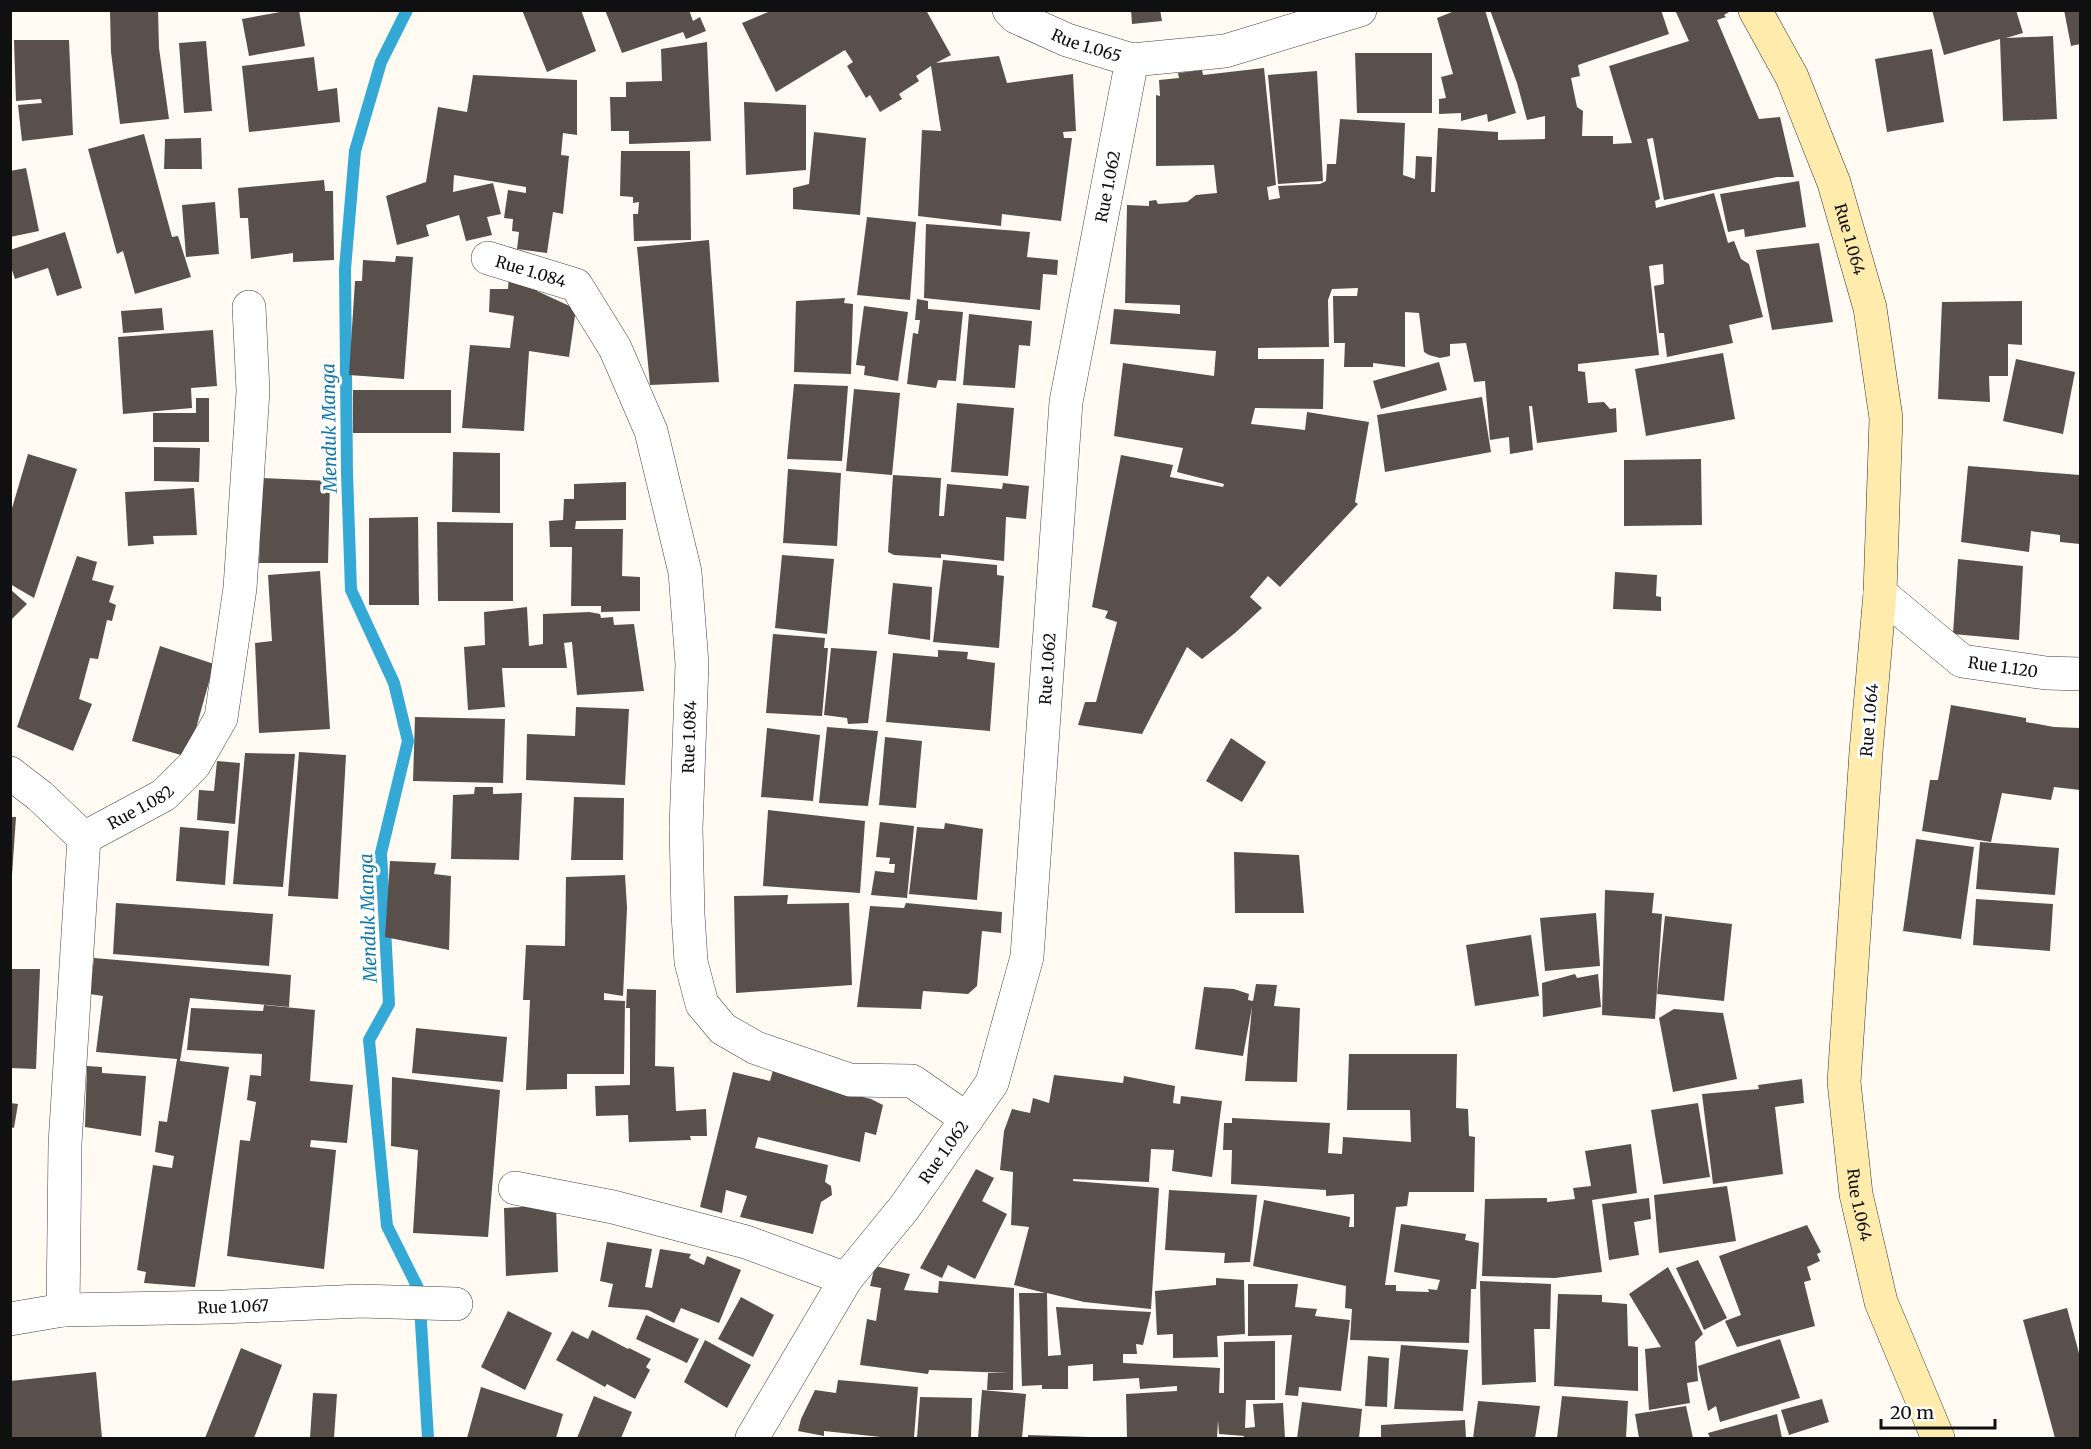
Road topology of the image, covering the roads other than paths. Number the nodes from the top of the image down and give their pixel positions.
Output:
1 (1009, 10) edge
2 (1360, 10) edge
3 (1755, 10) edge
4 (1132, 60) junction
5 (488, 258) dead end
6 (249, 307) dead end
7 (1880, 593) junction
8 (2080, 674) edge
9 (10, 773) edge
10 (84, 838) junction
11 (967, 1119) junction
12 (515, 1188) dead end
13 (846, 1279) junction
14 (456, 1304) dead end
15 (63, 1310) junction
16 (10, 1319) edge
17 (752, 1438) edge
18 (1938, 1438) edge

1 - 4 street, Rue 1.065
2 - 4 street
3 - 7 main road, Rue 1.064
4 - 11 street, Rue 1.062
5 - 11 street, Rue 1.084
6 - 10 street, Rue 1.082
7 - 8 street, Rue 1.120
7 - 18 main road, Rue 1.064
9 - 10 street
10 - 15 street
11 - 13 street, Rue 1.062
12 - 13 street
13 - 17 street, Rue 1.062
14 - 15 street, Rue 1.067
15 - 16 street, Rue 1.067

